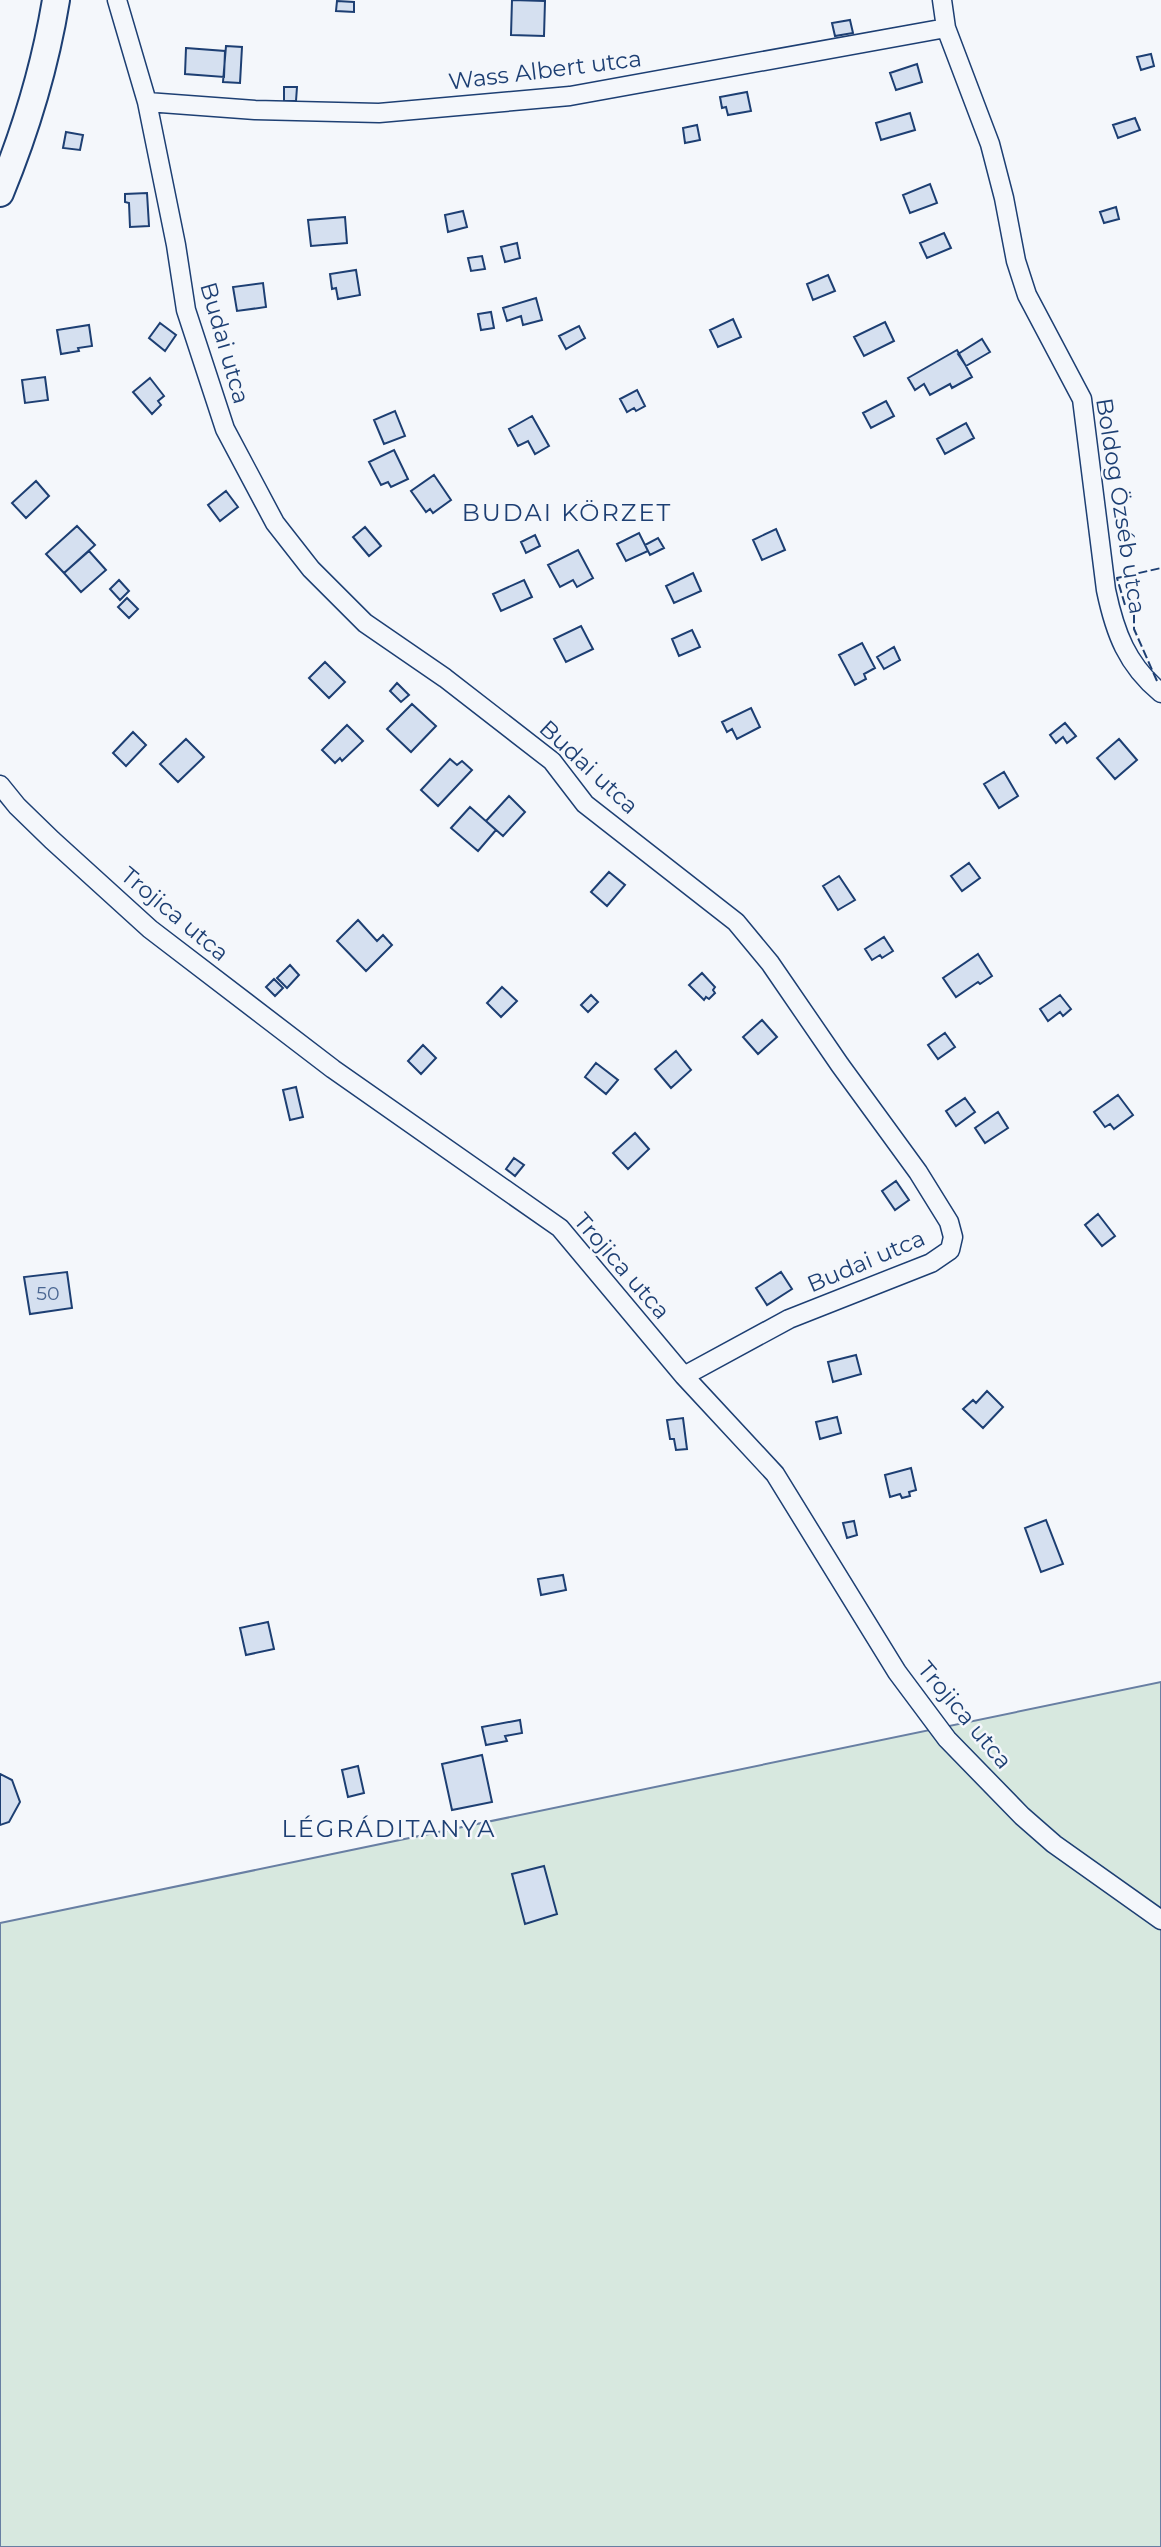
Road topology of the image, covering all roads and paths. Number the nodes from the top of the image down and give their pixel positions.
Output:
1 (56, 0) edge
2 (117, 0) edge
3 (942, 0) edge
4 (946, 28) junction
5 (147, 102) junction
6 (0, 193) edge
7 (1161, 693) edge
8 (0, 785) edge
9 (684, 1376) junction
10 (1161, 1920) edge

1 - 6 street
2 - 5 street, Budai utca
3 - 4 street, Boldog Özséb utca
4 - 5 street, Wass Albert utca
4 - 7 street, Boldog Özséb utca
5 - 9 street, Budai utca
8 - 9 street, Trojica utca
9 - 10 street, Trojica utca

